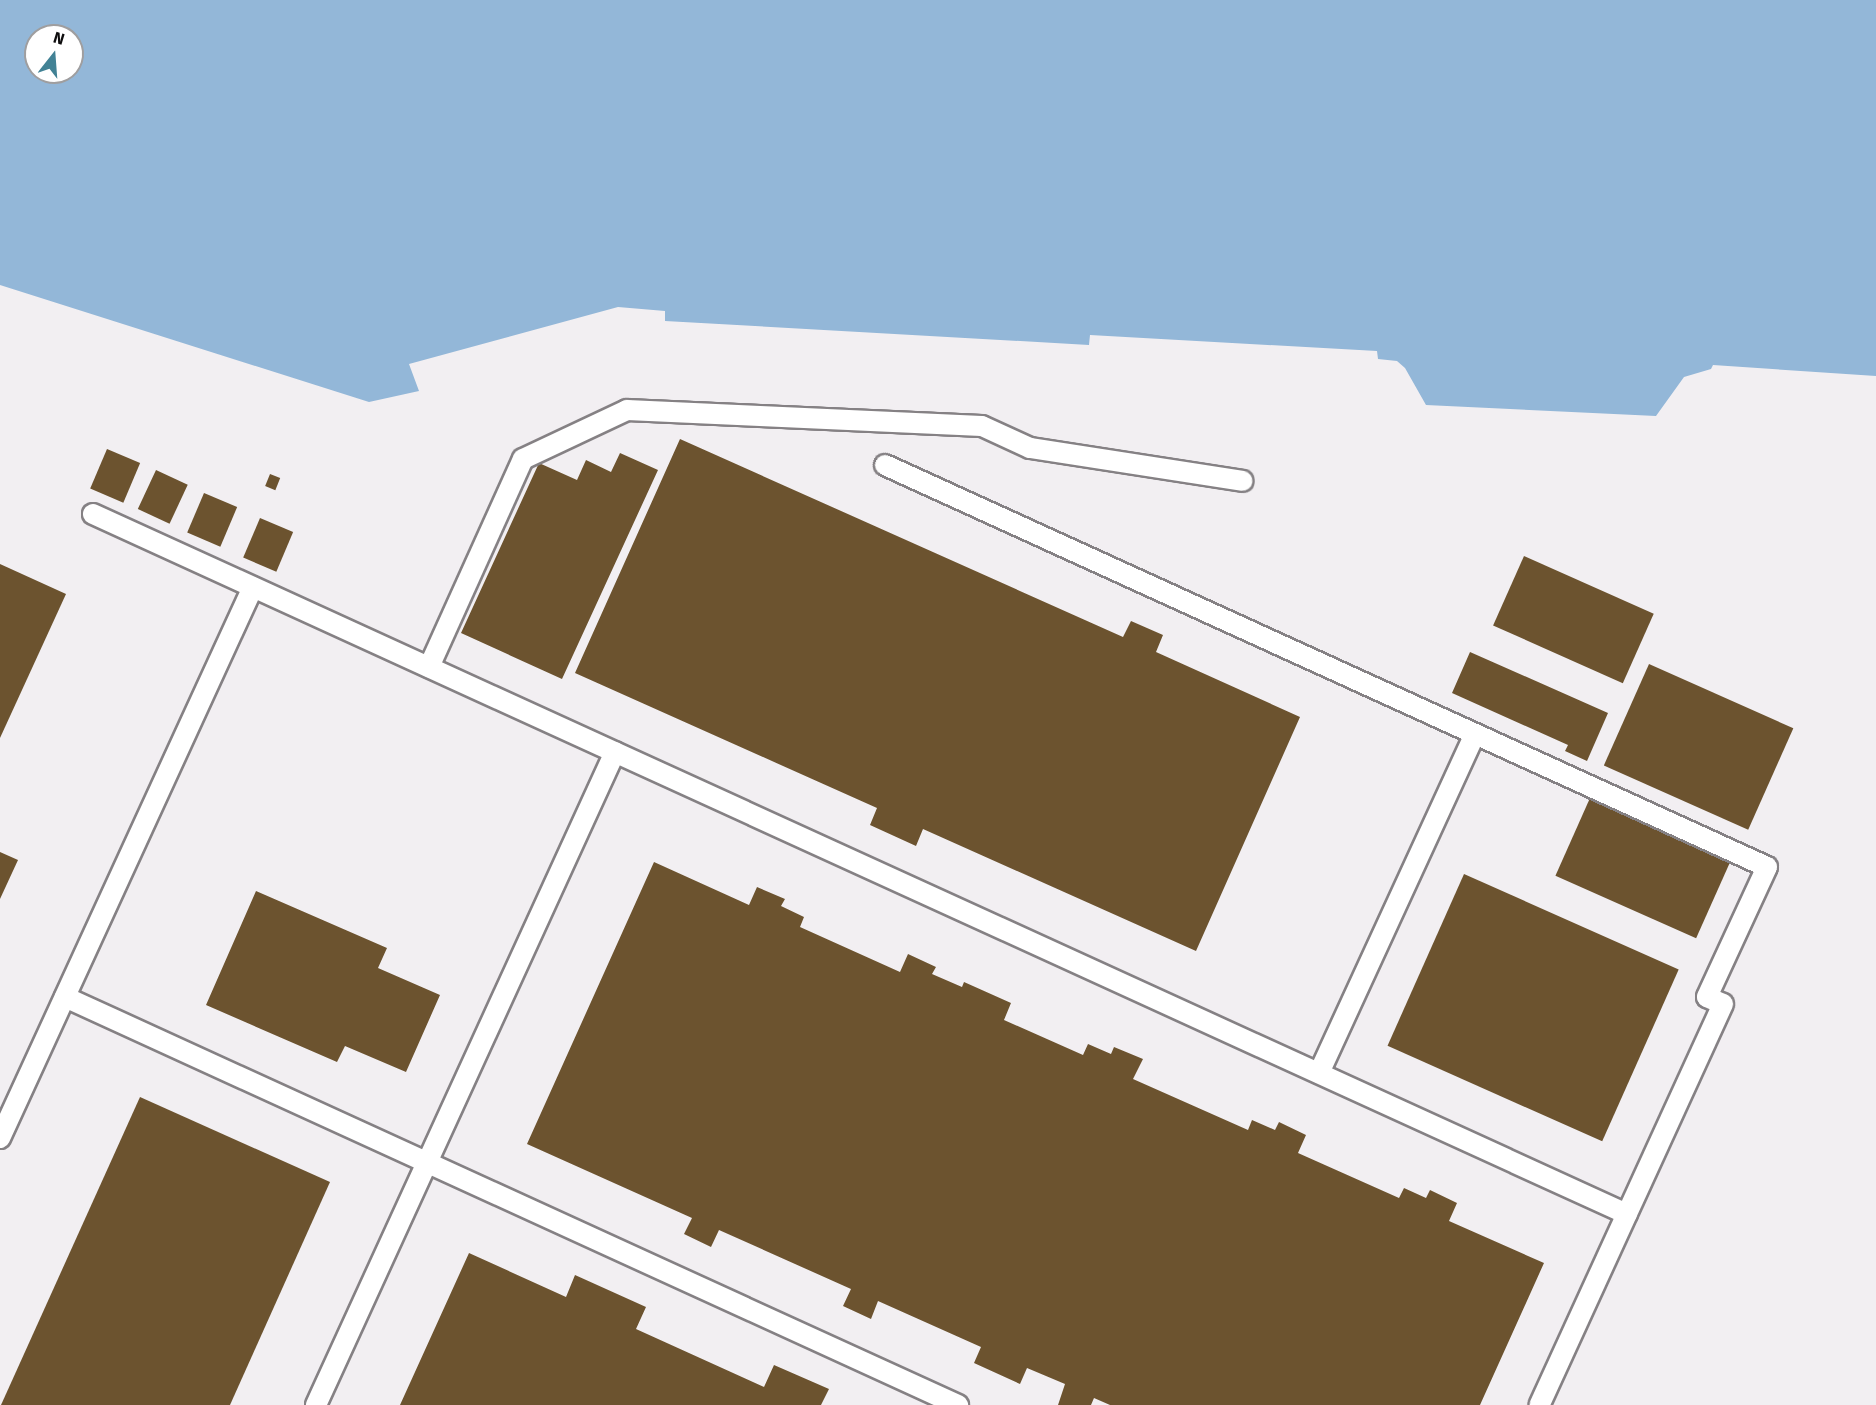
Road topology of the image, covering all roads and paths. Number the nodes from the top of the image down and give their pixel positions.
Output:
1 (885, 465) dead end
2 (1242, 481) dead end
3 (93, 514) dead end
4 (253, 587) junction
5 (429, 667) junction
6 (1475, 734) junction
7 (615, 752) junction
8 (64, 997) junction
9 (1319, 1073) junction
10 (0, 1138) edge
11 (427, 1163) junction
12 (1627, 1214) junction
13 (316, 1405) edge
14 (958, 1405) edge
15 (1539, 1405) edge

1 - 6 lane
2 - 5 lane
3 - 4 lane
4 - 5 lane
4 - 8 lane
5 - 7 lane
6 - 9 lane
6 - 12 lane
7 - 9 lane
7 - 11 lane
8 - 10 lane
8 - 11 lane
9 - 12 lane
11 - 13 lane
11 - 14 lane
12 - 15 lane

